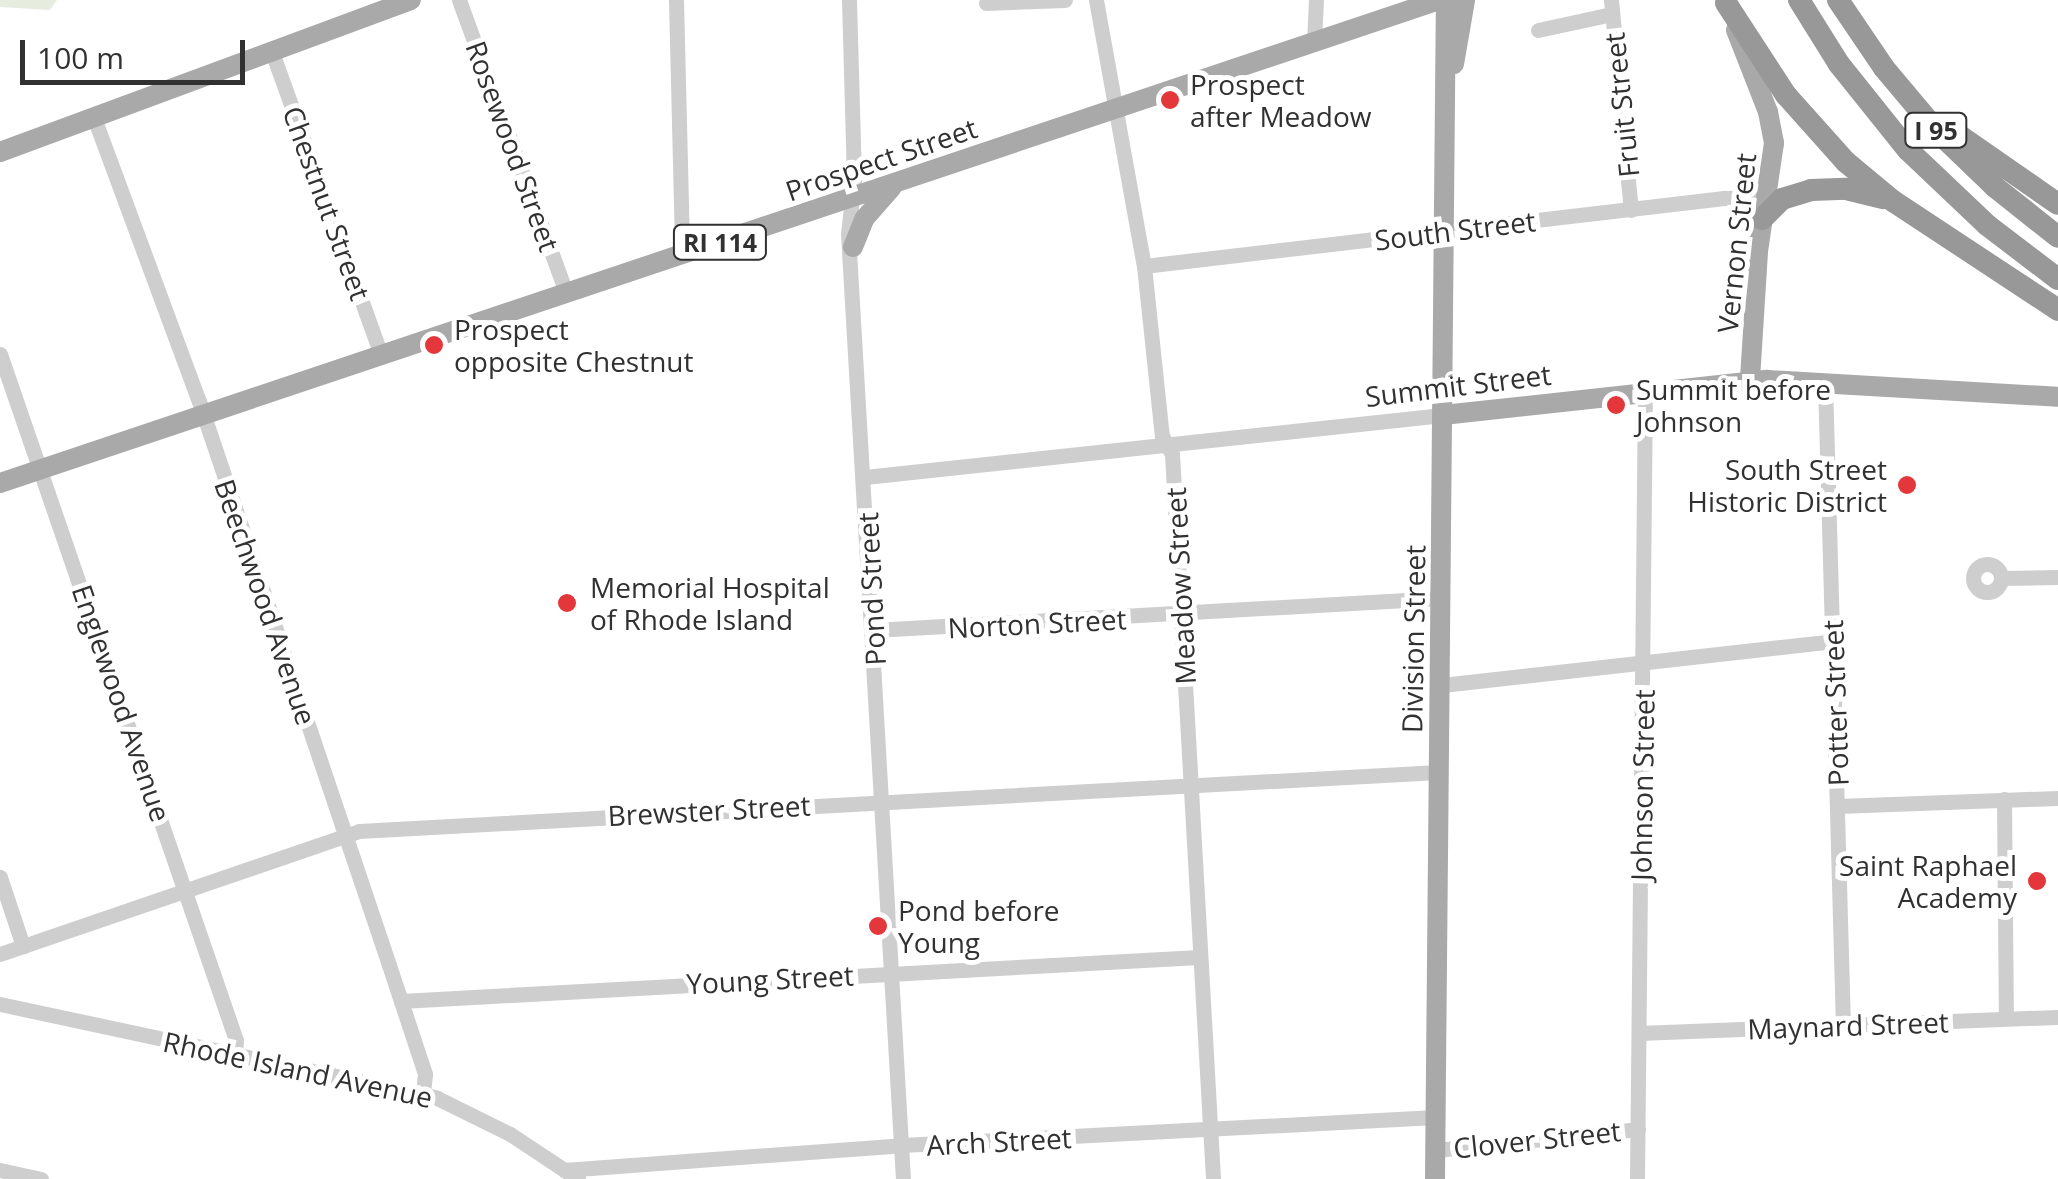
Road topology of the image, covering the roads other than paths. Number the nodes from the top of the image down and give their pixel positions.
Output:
1 (412, 0) edge
2 (459, 0) edge
3 (676, 0) edge
4 (849, 0) edge
5 (1065, 0) edge
6 (1096, 0) edge
7 (1316, 0) edge
8 (1442, 0) edge
9 (1465, 0) edge
10 (1781, 0) edge
11 (1799, 0) edge
12 (1838, 0) edge
13 (1725, 1) edge
14 (986, 3) dead end
15 (1612, 7) edge
16 (1538, 30) dead end
17 (1314, 42) junction
18 (1830, 51) junction
19 (272, 52) junction
20 (1446, 100) junction
21 (1913, 104) junction
22 (1119, 109) junction
23 (93, 115) junction
24 (0, 152) edge
25 (898, 181) junction
26 (1893, 201) junction
27 (849, 202) junction
28 (2058, 204) edge
29 (1765, 208) junction
30 (1631, 210) junction
31 (1445, 231) junction
32 (2058, 236) edge
33 (852, 247) junction
34 (682, 254) junction
35 (1144, 266) junction
36 (2058, 279) edge
37 (566, 292) junction
38 (2058, 310) edge
39 (0, 354) edge
40 (381, 354) junction
41 (1750, 380) junction
42 (1825, 382) junction
43 (1645, 392) junction
44 (2058, 397) edge
45 (203, 414) junction
46 (1443, 415) junction
47 (1168, 444) junction
48 (42, 469) junction
49 (865, 477) junction
50 (0, 483) edge
51 (2058, 577) edge
52 (2002, 578) dead end
53 (1441, 598) junction
54 (1184, 616) junction
55 (873, 630) junction
56 (1834, 641) junction
57 (1644, 663) junction
58 (1442, 685) junction
59 (1438, 772) junction
60 (1190, 784) junction
61 (2058, 798) edge
62 (2004, 799) junction
63 (883, 800) junction
64 (1838, 806) junction
65 (345, 836) junction
66 (0, 877) edge
67 (186, 891) junction
68 (23, 946) junction
69 (0, 954) edge
70 (1199, 956) junction
71 (892, 973) junction
72 (401, 1000) junction
73 (0, 1004) edge
74 (2058, 1017) edge
75 (2006, 1018) junction
76 (1843, 1025) junction
77 (1638, 1033) junction
78 (235, 1054) junction
79 (423, 1094) junction
80 (1435, 1118) junction
81 (1210, 1129) junction
82 (1638, 1129) junction
83 (902, 1145) junction
84 (1436, 1150) junction
85 (0, 1170) edge
86 (571, 1174) edge
87 (41, 1179) edge
88 (903, 1179) edge
89 (1212, 1179) edge
90 (1435, 1179) edge
91 (1637, 1179) edge

1 - 19 main road
2 - 37 street, Rosewood Street
3 - 34 street
4 - 27 street, Pond Street
5 - 14 street
6 - 22 street, Meadow Street
7 - 17 street
8 - 17 main road, Prospect Street / RI 114
8 - 20 main road, Division Street
9 - 20 main road, Division Street
10 - 18 highway
11 - 18 highway, I 95
12 - 21 highway, I 95
13 - 26 highway
13 - 29 main road, Vernon Street
15 - 16 street
15 - 30 street, Fruit Street
17 - 22 main road, Prospect Street / RI 114
18 - 36 highway, I 95
19 - 23 main road
19 - 40 street, Chestnut Street
20 - 31 main road, Division Street
21 - 28 highway
21 - 32 highway, I 95
22 - 25 main road, Prospect Street / RI 114
22 - 35 street, Meadow Street
23 - 24 main road
23 - 45 street, Beechwood Avenue
25 - 27 main road, Prospect Street / RI 114
25 - 33 main road
26 - 29 highway
26 - 38 highway
27 - 33 street, Pond Street
27 - 34 main road, Prospect Street / RI 114
29 - 30 street, South Street
29 - 41 main road, Vernon Street
30 - 31 street, South Street
31 - 35 street, South Street
31 - 46 main road, Division Street
33 - 49 street, Pond Street
34 - 37 main road, Prospect Street / RI 114
35 - 47 street, Meadow Street
37 - 40 main road, Prospect Street / RI 114
39 - 48 street, Englewood Avenue
40 - 45 main road, Prospect Street / RI 114
41 - 42 main road, Summit Street
41 - 43 main road, Summit Street
42 - 44 main road, Summit Street
42 - 56 street, Potter Street
43 - 46 main road, Summit Street
43 - 57 street, Johnson Street
45 - 48 main road, Prospect Street / RI 114
45 - 65 street, Beechwood Avenue
46 - 47 street, Summit Street
46 - 53 main road, Division Street
47 - 49 street, Summit Street
47 - 54 street, Meadow Street
48 - 50 main road, Prospect Street / RI 114
48 - 67 street, Englewood Avenue
49 - 55 street, Pond Street
51 - 52 street
53 - 54 street, Norton Street
53 - 58 main road, Division Street
54 - 55 street, Norton Street
54 - 60 street, Meadow Street
55 - 63 street, Pond Street
56 - 57 street
56 - 64 street, Potter Street
57 - 58 street
57 - 77 street, Johnson Street
58 - 59 main road, Division Street
59 - 60 street, Brewster Street
59 - 80 main road, Division Street
60 - 63 street, Brewster Street
60 - 70 street, Meadow Street
61 - 62 street
62 - 64 street
62 - 75 street
63 - 65 street, Brewster Street
63 - 71 street, Pond Street
64 - 76 street, Potter Street
65 - 67 street, Brewster Street
65 - 72 street, Beechwood Avenue
66 - 68 street
67 - 68 street, Brewster Street
67 - 78 street, Englewood Avenue
68 - 69 street, Brewster Street
70 - 71 street, Young Street
70 - 81 street, Meadow Street
71 - 72 street, Young Street
71 - 83 street, Pond Street
72 - 79 street, Beechwood Avenue
73 - 78 street, Rhode Island Avenue
74 - 75 street, Maynard Street
75 - 76 street, Maynard Street
76 - 77 street, Maynard Street
77 - 82 street, Johnson Street
78 - 79 street, Rhode Island Avenue
79 - 86 street, Rhode Island Avenue
80 - 81 street, Arch Street
80 - 84 main road, Division Street
81 - 83 street, Arch Street
81 - 89 street, Meadow Street
82 - 84 street, Clover Street
82 - 91 street, Johnson Street
83 - 86 street, Arch Street
83 - 88 street, Pond Street
84 - 90 main road, Division Street
85 - 87 street

